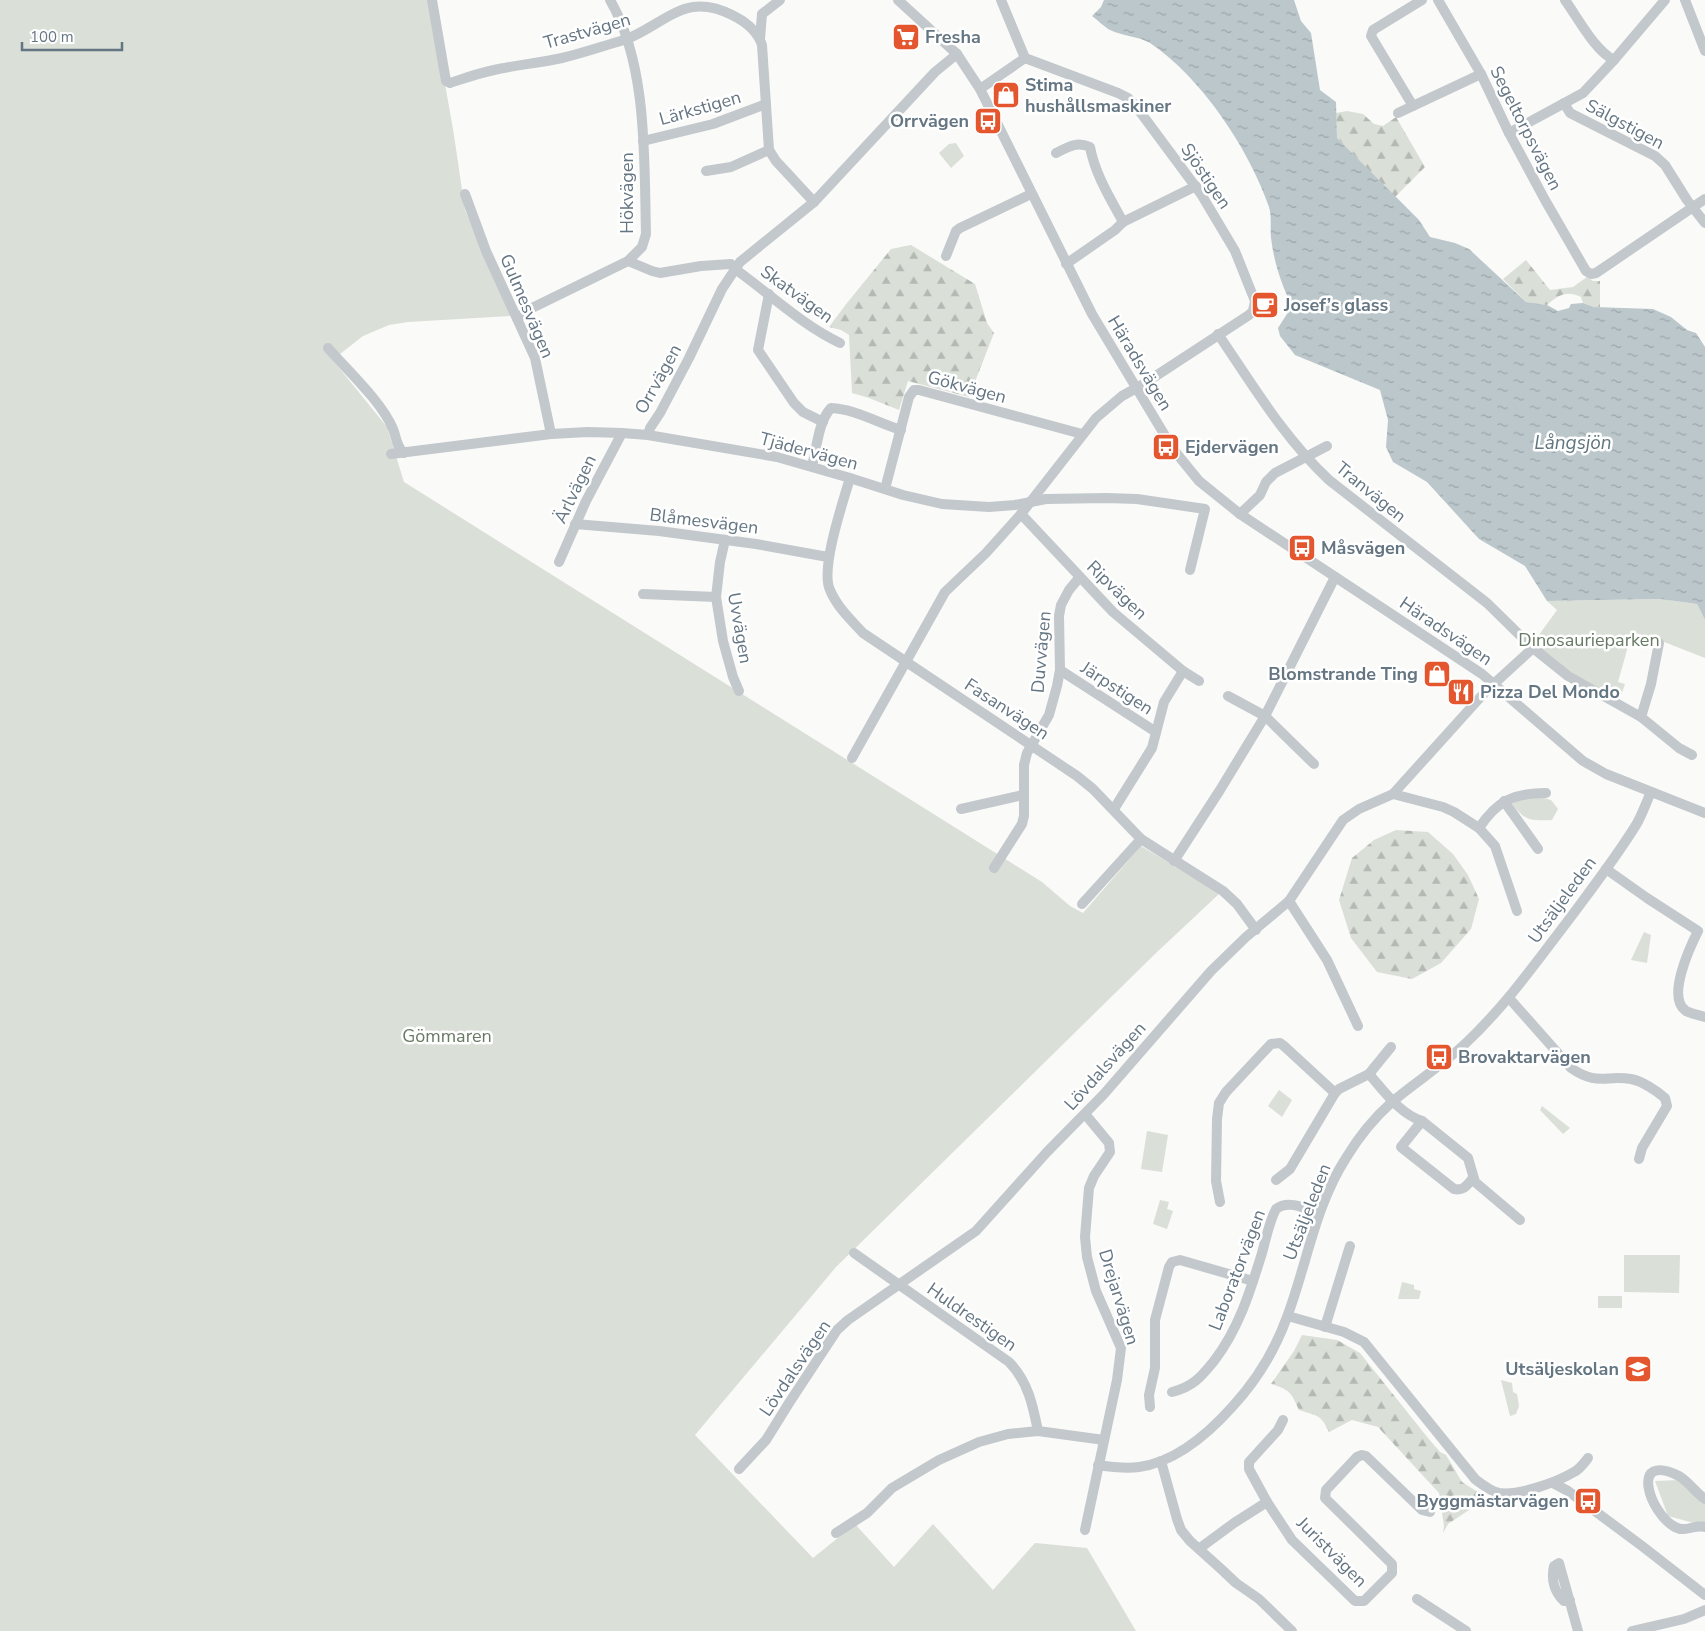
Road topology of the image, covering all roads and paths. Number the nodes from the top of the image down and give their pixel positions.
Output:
1 (432, 0) edge
2 (610, 0) edge
3 (780, 0) edge
4 (898, 0) edge
5 (1001, 0) edge
6 (1422, 0) edge
7 (1438, 0) edge
8 (1565, 0) edge
9 (1665, 0) edge
10 (1685, 0) edge
11 (627, 39) junction
12 (760, 39) junction
13 (1705, 51) edge
14 (957, 54) junction
15 (1025, 58) junction
16 (1614, 60) junction
17 (1481, 74) junction
18 (980, 89) junction
19 (1564, 102) junction
20 (766, 104) junction
21 (1413, 106) junction
22 (1398, 114) dead end
23 (1509, 133) junction
24 (643, 141) junction
25 (768, 150) junction
26 (1056, 153) dead end
27 (706, 171) dead end
28 (1196, 186) junction
29 (465, 194) dead end
30 (1031, 194) junction
31 (1705, 199) edge
32 (814, 202) junction
33 (1693, 207) junction
34 (1123, 222) junction
35 (1705, 223) edge
36 (946, 256) dead end
37 (628, 261) junction
38 (1066, 264) junction
39 (736, 269) junction
40 (769, 294) junction
41 (517, 318) junction
42 (1218, 334) junction
43 (840, 343) dead end
44 (328, 348) dead end
45 (1136, 388) junction
46 (823, 422) junction
47 (901, 430) junction
48 (622, 433) junction
49 (551, 434) junction
50 (1082, 434) junction
51 (648, 435) junction
52 (1327, 446) dead end
53 (404, 453) junction
54 (392, 454) dead end
55 (1305, 457) junction
56 (812, 466) junction
57 (850, 478) junction
58 (885, 488) junction
59 (1031, 502) junction
60 (1021, 514) junction
61 (1240, 514) junction
62 (575, 524) junction
63 (725, 540) junction
64 (828, 557) junction
65 (559, 562) dead end
66 (1190, 570) dead end
67 (1336, 577) junction
68 (1079, 578) junction
69 (643, 594) dead end
70 (716, 597) junction
71 (1659, 643) dead end
72 (1533, 648) junction
73 (905, 662) junction
74 (1060, 670) junction
75 (1183, 671) junction
76 (1199, 681) dead end
77 (1494, 684) junction
78 (739, 691) dead end
79 (1228, 696) dead end
80 (1265, 716) junction
81 (1641, 718) junction
82 (1156, 732) junction
83 (1032, 745) junction
84 (1692, 755) dead end
85 (852, 758) dead end
86 (1314, 764) dead end
87 (1651, 792) junction
88 (1546, 793) dead end
89 (1393, 794) junction
90 (1022, 795) junction
91 (1504, 801) junction
92 (961, 809) dead end
93 (1114, 809) junction
94 (1705, 813) edge
95 (1479, 828) junction
96 (1141, 839) junction
97 (1538, 849) dead end
98 (1174, 861) junction
99 (994, 868) dead end
100 (1606, 869) junction
101 (1289, 901) junction
102 (1082, 904) dead end
103 (1517, 911) dead end
104 (1702, 928) edge
105 (1256, 930) junction
106 (1509, 998) junction
107 (1705, 1017) edge
108 (1358, 1026) dead end
109 (1390, 1047) dead end
110 (1370, 1074) junction
111 (1334, 1094) junction
112 (1393, 1102) junction
113 (1085, 1114) junction
114 (1422, 1121) junction
115 (1639, 1159) dead end
116 (1473, 1178) junction
117 (1276, 1180) dead end
118 (1220, 1202) dead end
119 (1319, 1214) junction
120 (1520, 1220) dead end
121 (1350, 1246) dead end
122 (854, 1253) dead end
123 (1253, 1281) junction
124 (899, 1285) junction
125 (1288, 1316) junction
126 (1325, 1327) junction
127 (1172, 1392) dead end
128 (1150, 1408) dead end
129 (1283, 1420) dead end
130 (1038, 1431) junction
131 (1104, 1440) junction
132 (1588, 1458) dead end
133 (1161, 1461) junction
134 (1098, 1465) junction
135 (740, 1469) dead end
136 (1552, 1483) junction
137 (1705, 1499) edge
138 (1267, 1502) junction
139 (1430, 1512) dead end
140 (1705, 1527) edge
141 (1085, 1530) dead end
142 (836, 1533) dead end
143 (1200, 1548) junction
144 (1705, 1595) edge
145 (1417, 1600) dead end
146 (1570, 1600) dead end
147 (1705, 1610) edge
148 (1653, 1629) edge
149 (1464, 1630) edge
150 (1292, 1631) edge
151 (1578, 1631) edge
152 (1632, 1631) edge

1 - 11 street, Trastvägen
2 - 11 street, Hökvägen
3 - 12 street
4 - 14 street, Häradsvägen
5 - 15 street
6 - 21 street
7 - 17 street, Segeltorpsvägen
8 - 16 street
9 - 16 street
10 - 13 street
11 - 12 street, Trastvägen
11 - 24 street, Hökvägen
12 - 20 street
14 - 18 street, Häradsvägen
14 - 32 street, Orrvägen
15 - 18 street
15 - 28 street, Sjöstigen
16 - 19 street
17 - 21 street
17 - 23 street, Segeltorpsvägen
18 - 30 street, Häradsvägen
19 - 23 street
19 - 33 street, Sälgstigen
20 - 24 street, Lärkstigen
20 - 25 street
21 - 22 street
23 - 33 street, Segeltorpsvägen
24 - 37 street, Hökvägen
25 - 27 street
25 - 32 street
26 - 34 street
28 - 34 street
28 - 42 street, Sjöstigen
29 - 41 street, Gulmesvägen
30 - 36 street
30 - 38 street, Häradsvägen
31 - 33 street
32 - 39 street, Orrvägen
33 - 35 street, Sälgstigen
34 - 38 street
37 - 39 street
37 - 41 street, Hökvägen
38 - 45 street, Häradsvägen
39 - 40 street, Skatvägen
39 - 51 street, Orrvägen
40 - 43 street, Skatvägen
40 - 46 street
41 - 49 street, Gulmesvägen
42 - 45 street, Sjöstigen
42 - 55 street, Tranvägen
44 - 53 street
45 - 50 street
45 - 61 street, Häradsvägen
46 - 47 street
46 - 56 street
47 - 50 street, Gökvägen
47 - 58 street, Gökvägen
48 - 49 street, Tjädervägen
48 - 51 street, Tjädervägen
48 - 62 street, Ärlvägen
49 - 53 street, Tjädervägen
50 - 59 street
51 - 56 street, Tjädervägen
52 - 55 street
53 - 54 street, Tjädervägen
55 - 61 street
55 - 72 street, Tranvägen
56 - 57 street, Tjädervägen
57 - 58 street, Tjädervägen
57 - 64 street, Fasanvägen
58 - 59 street, Tjädervägen
59 - 60 street
59 - 66 street, Tjädervägen
60 - 68 street, Ripvägen
60 - 73 street
61 - 67 street, Häradsvägen
62 - 63 street, Blåmesvägen
62 - 65 street, Ärlvägen
63 - 64 street, Blåmesvägen
63 - 70 street, Uvvägen
64 - 73 street, Fasanvägen
67 - 77 street, Häradsvägen
67 - 80 street
68 - 74 street, Duvvägen
68 - 75 street, Ripvägen
69 - 70 street
70 - 78 street, Uvvägen
71 - 81 street
72 - 77 street
72 - 81 street, Tranvägen
73 - 83 street, Fasanvägen
73 - 85 street
74 - 82 street, Järpstigen
74 - 83 street, Duvvägen
75 - 76 street, Ripvägen
75 - 82 street
77 - 87 street, Häradsvägen
77 - 89 street, Lövdalsvägen
79 - 80 street
80 - 86 street
80 - 98 street
81 - 84 street, Tranvägen
82 - 93 street
83 - 90 street, Duvvägen
83 - 93 street, Fasanvägen
87 - 94 street, Häradsvägen
87 - 100 street, Utsäljeleden
88 - 91 street
89 - 95 street
89 - 101 street, Lövdalsvägen
90 - 92 street
90 - 99 street, Duvvägen
91 - 95 street
91 - 97 street
93 - 96 street, Fasanvägen
95 - 103 street
96 - 98 street, Fasanvägen
96 - 102 street
98 - 105 street, Fasanvägen
100 - 104 street
100 - 106 street, Utsäljeleden
101 - 105 street, Lövdalsvägen
101 - 108 street
104 - 107 street
105 - 113 street, Lövdalsvägen
106 - 112 street, Utsäljeleden
106 - 115 street
109 - 110 street
110 - 111 street
110 - 112 street
111 - 117 street
111 - 118 street
112 - 114 street
112 - 119 street, Utsäljeleden
113 - 124 street, Lövdalsvägen
113 - 131 street, Drejarvägen
114 - 116 street
114 - 116 street
116 - 120 street
119 - 123 street, Laboratorvägen
119 - 125 street, Utsäljeleden
121 - 126 street
122 - 124 street, Huldrestigen
123 - 127 street, Laboratorvägen
123 - 128 street
124 - 130 street, Huldrestigen
124 - 135 street, Lövdalsvägen
125 - 126 street
125 - 133 street, Utsäljeleden
126 - 136 street
129 - 138 street
130 - 131 street
130 - 142 street
131 - 134 street, Drejarvägen
132 - 136 street
133 - 134 street, Utsäljeleden
133 - 143 street
134 - 141 street, Drejarvägen
136 - 144 street
137 - 140 street
138 - 139 street, Juristvägen
138 - 143 street
143 - 150 street
145 - 149 street
146 - 151 street
147 - 148 street
148 - 152 street

